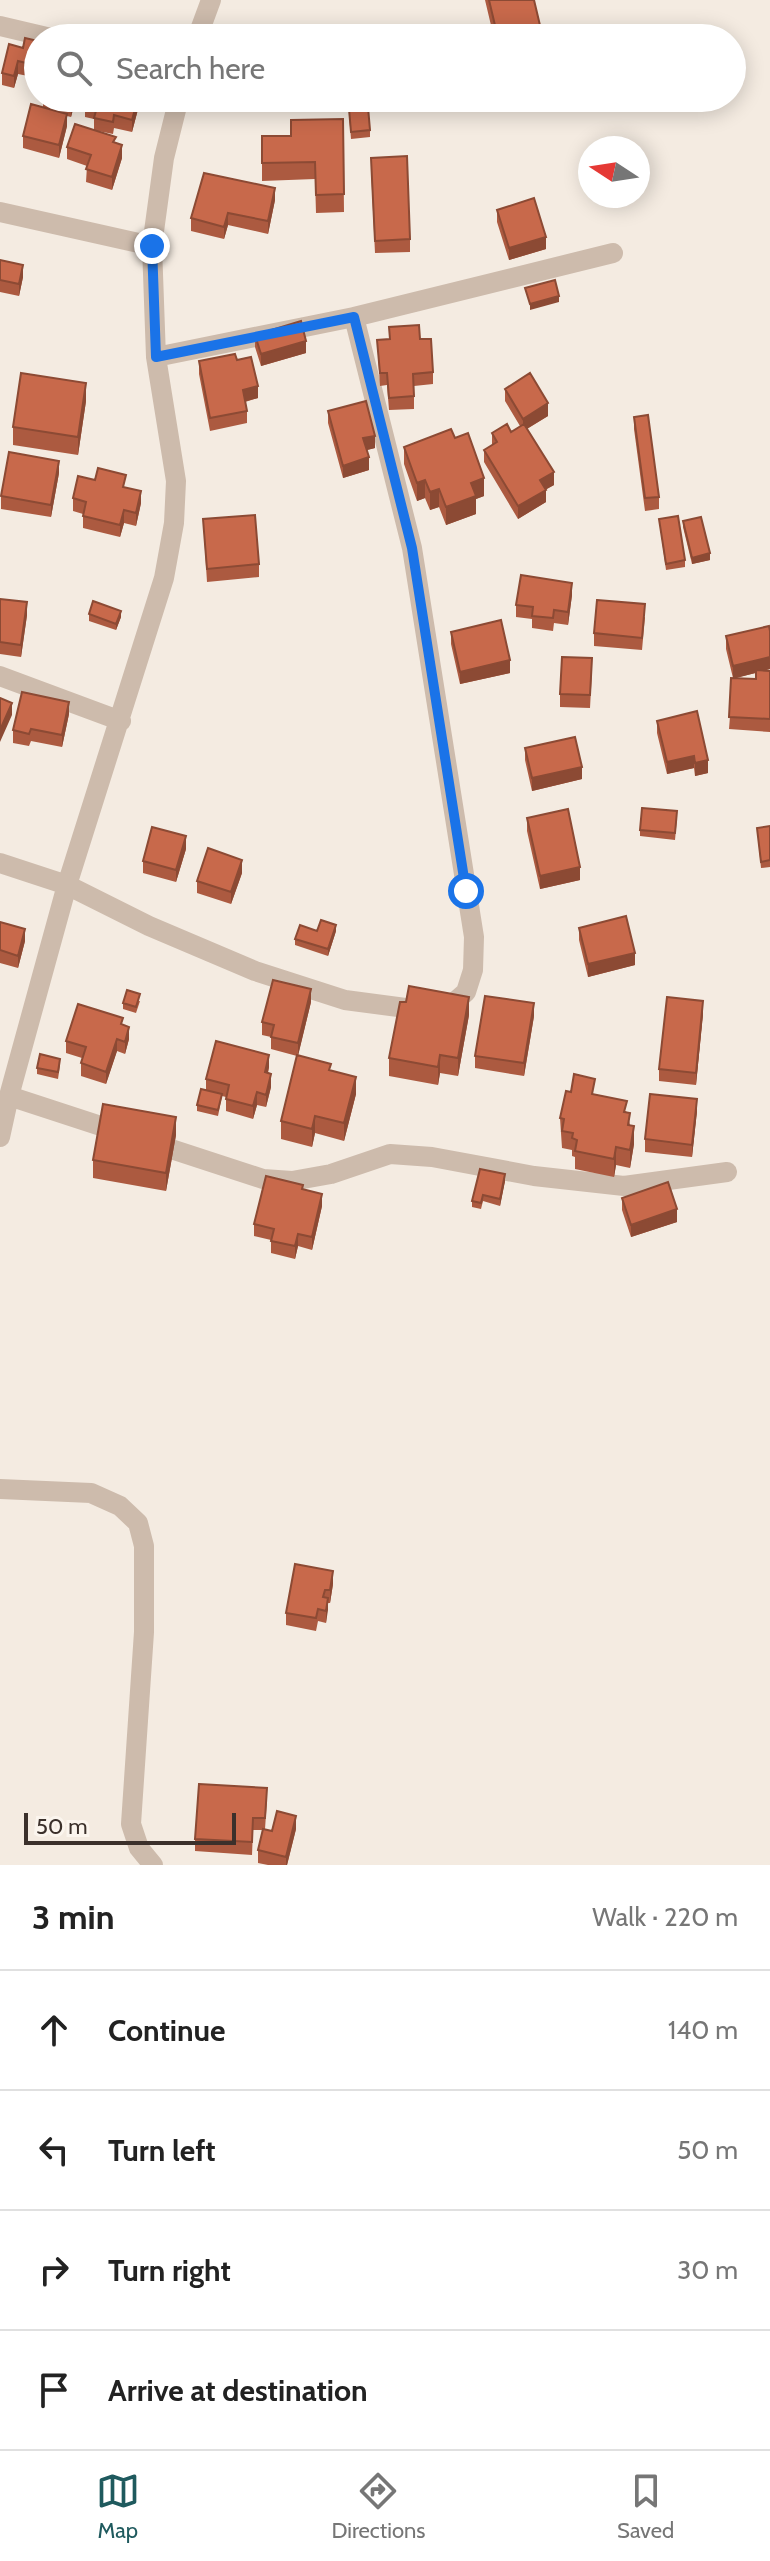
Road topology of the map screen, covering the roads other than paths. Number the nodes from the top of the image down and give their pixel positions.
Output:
1 (211, 0) edge
2 (202, 24) edge
3 (0, 26) edge
4 (24, 32) edge
5 (176, 112) edge
6 (0, 212) edge
7 (152, 246) junction
8 (613, 253) dead end
9 (354, 317) junction
10 (156, 357) junction
11 (0, 676) edge
12 (121, 721) junction
13 (0, 863) edge
14 (67, 885) junction
15 (9, 1096) junction
16 (0, 1137) edge
17 (727, 1172) dead end
18 (0, 1489) edge
19 (153, 1865) edge

1 - 2 street
3 - 4 street
5 - 7 street
6 - 7 street
7 - 10 street
8 - 9 street
9 - 10 street
9 - 14 street
10 - 12 street
11 - 12 street
12 - 14 street
13 - 14 street
14 - 15 street
15 - 16 street
15 - 17 street
18 - 19 street

